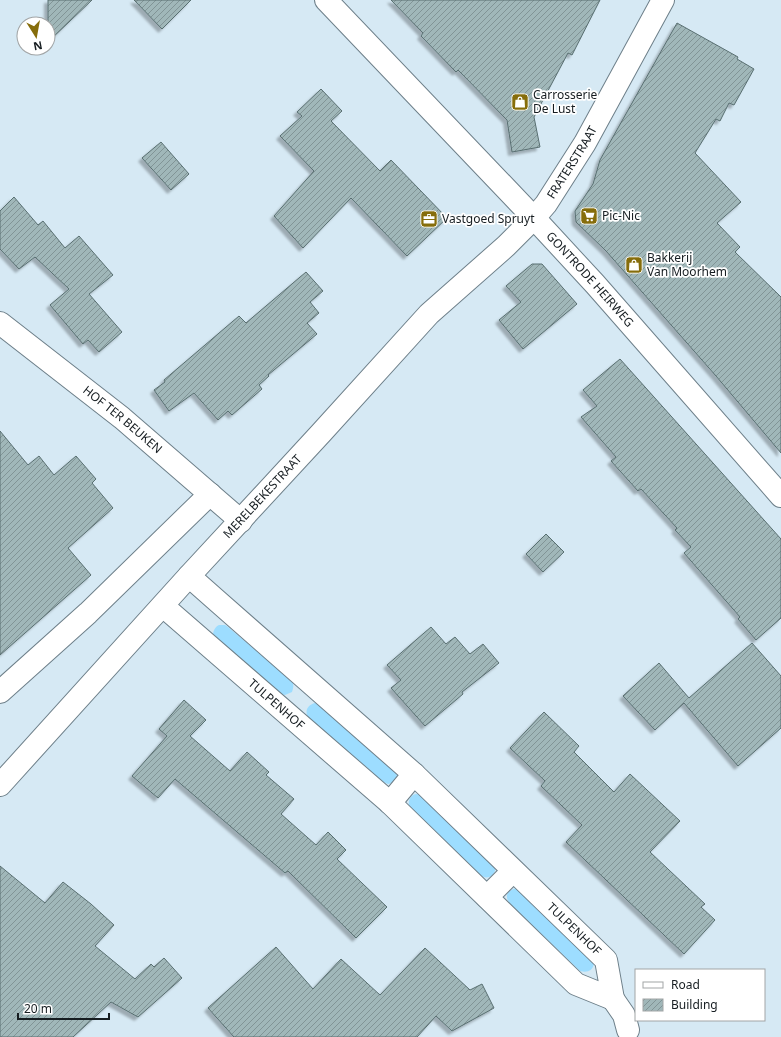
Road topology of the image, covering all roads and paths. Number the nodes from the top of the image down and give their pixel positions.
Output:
1 (326, 0) edge
2 (664, 0) edge
3 (534, 218) junction
4 (0, 323) edge
5 (210, 494) junction
6 (781, 496) edge
7 (241, 521) junction
8 (190, 576) junction
9 (163, 606) junction
10 (0, 692) edge
11 (414, 774) junction
12 (0, 785) edge
13 (390, 803) junction
14 (513, 871) junction
15 (486, 897) junction
16 (613, 998) junction
17 (628, 1030) dead end

1 - 3 street, GONTRODE HEIRWEG
2 - 3 street, FRATERSTRAAT
3 - 6 street, GONTRODE HEIRWEG
3 - 7 street, MERELBEKESTRAAT
4 - 5 street, HOF TER BEUKEN
5 - 7 street, HOF TER BEUKEN
5 - 10 street
7 - 8 street, MERELBEKESTRAAT
8 - 9 street, MERELBEKESTRAAT
8 - 11 street, TULPENHOF
9 - 12 street, MERELBEKESTRAAT
9 - 13 street, TULPENHOF
11 - 13 street
11 - 14 street, TULPENHOF
13 - 15 street, TULPENHOF
14 - 15 street
14 - 16 street, TULPENHOF
15 - 16 street, TULPENHOF
16 - 17 street, TULPENHOF

